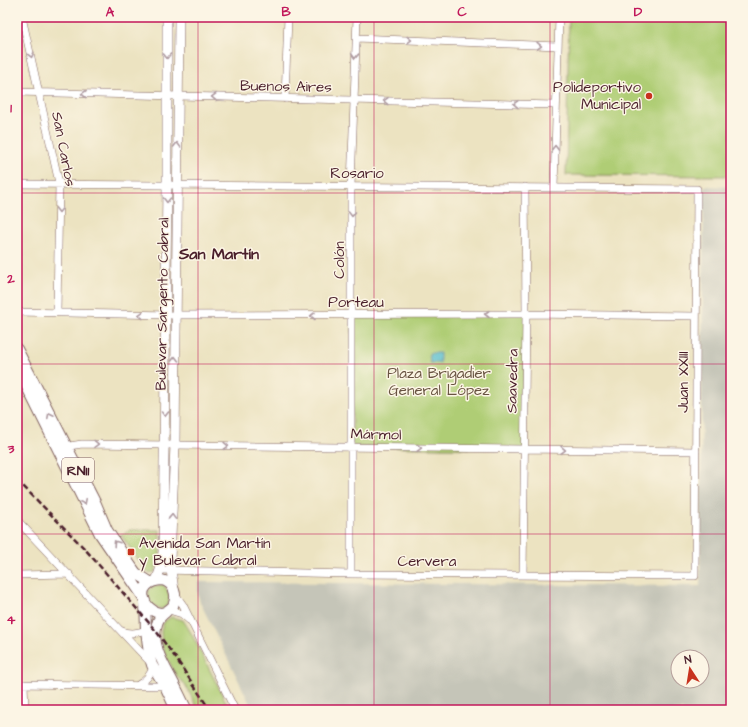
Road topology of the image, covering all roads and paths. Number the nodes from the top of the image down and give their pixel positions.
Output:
1 (22, 17) edge
2 (167, 17) edge
3 (179, 17) edge
4 (288, 17) edge
5 (357, 17) edge
6 (559, 17) edge
7 (356, 38) junction
8 (558, 46) junction
9 (17, 92) edge
10 (39, 93) junction
11 (167, 96) junction
12 (178, 97) junction
13 (285, 99) junction
14 (354, 100) junction
15 (555, 105) junction
16 (59, 183) junction
17 (17, 184) edge
18 (167, 184) junction
19 (177, 184) junction
20 (352, 186) junction
21 (525, 187) junction
22 (554, 187) junction
23 (697, 188) joint
24 (17, 312) edge
25 (57, 313) junction
26 (526, 314) junction
27 (166, 315) junction
28 (175, 315) junction
29 (352, 316) junction
30 (696, 316) junction
31 (17, 349) edge
32 (17, 367) edge
33 (165, 445) junction
34 (175, 445) junction
35 (352, 447) junction
36 (62, 448) junction
37 (524, 449) junction
38 (696, 451) junction
39 (17, 520) edge
40 (160, 570) junction
41 (170, 570) junction
42 (69, 574) junction
43 (351, 574) junction
44 (17, 575) edge
45 (523, 575) junction
46 (695, 576) joint
47 (153, 581) junction
48 (175, 593) junction
49 (144, 600) junction
50 (167, 611) junction
51 (190, 620) junction
52 (116, 628) junction
53 (146, 630) junction
54 (153, 666) junction
55 (20, 684) edge
56 (138, 686) junction
57 (165, 686) junction
58 (25, 710) edge
59 (176, 710) edge
60 (187, 710) edge
61 (235, 710) edge

1 -> 10 street, San Carlos
2 -> 11 main road, Bulevar Sargento Cabral
3 - 12 main road, Bulevar Sargento Cabral
4 - 13 street
5 - 7 street, Colón
6 - 8 street
7 -> 8 street
7 -> 14 street, Colón
8 - 15 street
9 - 10 street, Buenos Aires
11 -> 10 street, Buenos Aires
10 - 16 street, San Carlos
11 - 12 street, Buenos Aires
11 - 18 main road, Bulevar Sargento Cabral
13 -> 12 street, Buenos Aires
19 -> 12 main road, Bulevar Sargento Cabral
13 - 14 street, Buenos Aires
15 -> 14 street, Buenos Aires
14 - 20 street, Colón
22 -> 15 street
16 - 17 street, Rosario
16 - 18 street, Rosario
16 -> 25 street, San Carlos
18 - 19 street, Rosario
18 -> 27 main road, Bulevar Sargento Cabral
19 - 20 street, Rosario
19 - 28 main road, Bulevar Sargento Cabral
20 - 21 street, Rosario
20 -> 29 street, Colón
21 - 22 street, Rosario
21 - 26 street, Saavedra
22 - 23 street, Rosario
23 - 30 street, Juan XXIII
24 - 25 street, Porteau
27 -> 25 street, Porteau
26 -> 29 street, Porteau
26 - 30 street, Porteau
26 - 37 street, Saavedra
27 - 28 street, Porteau
27 -> 33 main road, Bulevar Sargento Cabral
29 -> 28 street, Porteau
34 -> 28 main road, Bulevar Sargento Cabral
29 - 35 street, Colón
30 - 38 street, Juan XXIII
36 -> 31 main road, RN11
32 - 36 main road, RN11
33 - 34 street, Mármol
36 -> 33 street, Mármol
33 - 40 main road, Bulevar Sargento Cabral
34 -> 35 street, Mármol
41 -> 34 main road, Bulevar Sargento Cabral
35 -> 37 street, Mármol
35 - 43 street, Colón
47 -> 36 main road, RN11
36 -> 49 main road, RN11
37 -> 38 street, Mármol
37 - 45 street, Saavedra
38 - 46 street, Juan XXIII
39 - 42 street
40 - 41 street, Cervera
40 - 47 main road, Bulevar Sargento Cabral
41 - 43 street, Cervera
41 - 48 main road, Bulevar Sargento Cabral
42 - 44 street
42 - 52 street
43 - 45 street, Cervera
45 - 46 street, Cervera
47 - 48 main road, RN11
47 - 49 main road
48 - 50 main road
48 - 51 street
49 - 50 main road
49 - 53 main road
50 - 51 street
50 - 60 main road
51 - 61 street
52 - 53 street
52 - 54 street
53 - 54 main road
54 - 56 street
54 - 57 main road
55 - 56 street
55 - 58 street
56 - 57 street
57 - 59 main road

